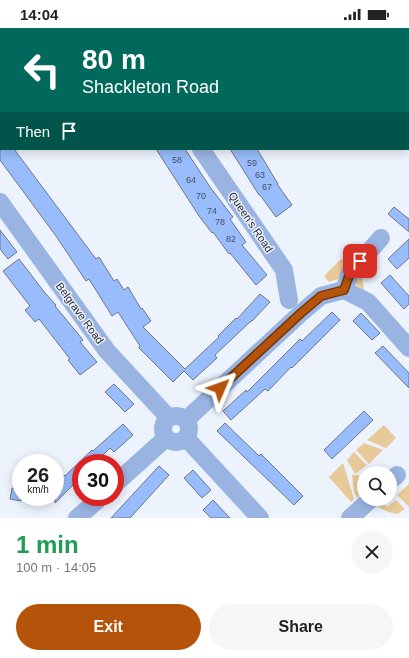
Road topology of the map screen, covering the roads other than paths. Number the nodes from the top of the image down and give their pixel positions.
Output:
1 (202, 150) edge
2 (0, 202) edge
3 (381, 238) dead end
4 (344, 290) junction
5 (289, 300) dead end
6 (409, 348) edge
7 (168, 417) junction
8 (186, 420) junction
9 (166, 438) junction
10 (186, 438) junction
11 (124, 476) edge
12 (91, 506) edge
13 (363, 506) edge
14 (77, 518) edge
15 (260, 518) edge
16 (350, 518) edge

1 - 5 street, Queen's Road
2 - 7 street, Belgrave Road
3 - 4 street
4 - 6 street
4 - 8 street
7 - 8 street
7 - 9 street
8 - 10 street
9 - 10 street
9 - 11 street
10 - 15 street
12 - 14 street
13 - 16 street

